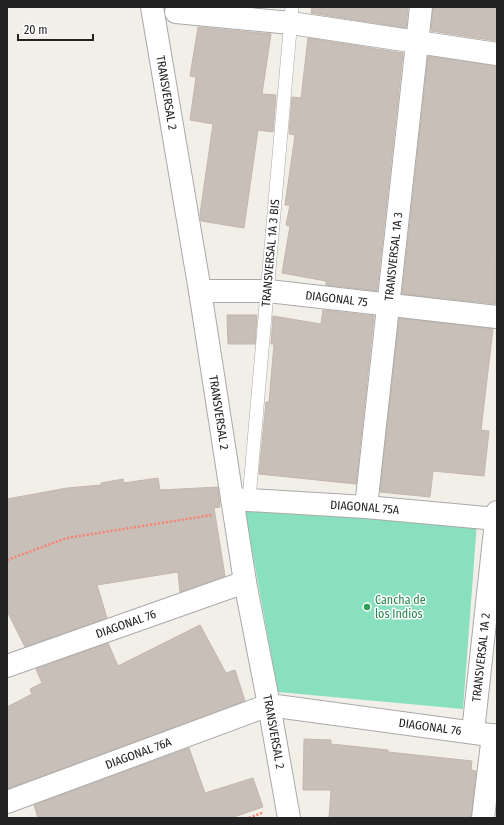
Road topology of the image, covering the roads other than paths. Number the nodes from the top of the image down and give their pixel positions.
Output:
1 (152, 7) edge
2 (421, 7) edge
3 (176, 12) dead end
4 (292, 15) edge
5 (417, 43) junction
6 (497, 54) edge
7 (200, 291) junction
8 (268, 291) junction
9 (388, 304) junction
10 (497, 317) edge
11 (238, 503) junction
12 (366, 507) junction
13 (497, 516) edge
14 (244, 582) junction
15 (7, 666) edge
16 (269, 705) junction
17 (488, 734) edge
18 (7, 802) edge
19 (289, 818) edge
20 (483, 818) edge

1 - 7 street, TRANSVERSAL 2
2 - 5 street, TRANSVERSAL 1A 3
3 - 4 street
4 - 5 street
4 - 8 lane, TRANSVERSAL 1A 3 BIS
5 - 6 street
5 - 9 street, TRANSVERSAL 1A 3
7 - 8 street, DIAGONAL 75
7 - 11 street, TRANSVERSAL 2
8 - 9 street, DIAGONAL 75
8 - 11 lane, TRANSVERSAL 1A 3 BIS
9 - 10 street, DIAGONAL 75
9 - 12 street, TRANSVERSAL 1A 3
11 - 12 street, DIAGONAL 75A
11 - 14 street, TRANSVERSAL 2
12 - 13 street, DIAGONAL 75A
13 - 17 street, TRANSVERSAL 1A 2
14 - 15 street, DIAGONAL 76
14 - 16 street, TRANSVERSAL 2
16 - 17 street, DIAGONAL 76
16 - 18 street, DIAGONAL 76A
16 - 19 street, TRANSVERSAL 2
17 - 20 street, TRANSVERSAL 1A 2

